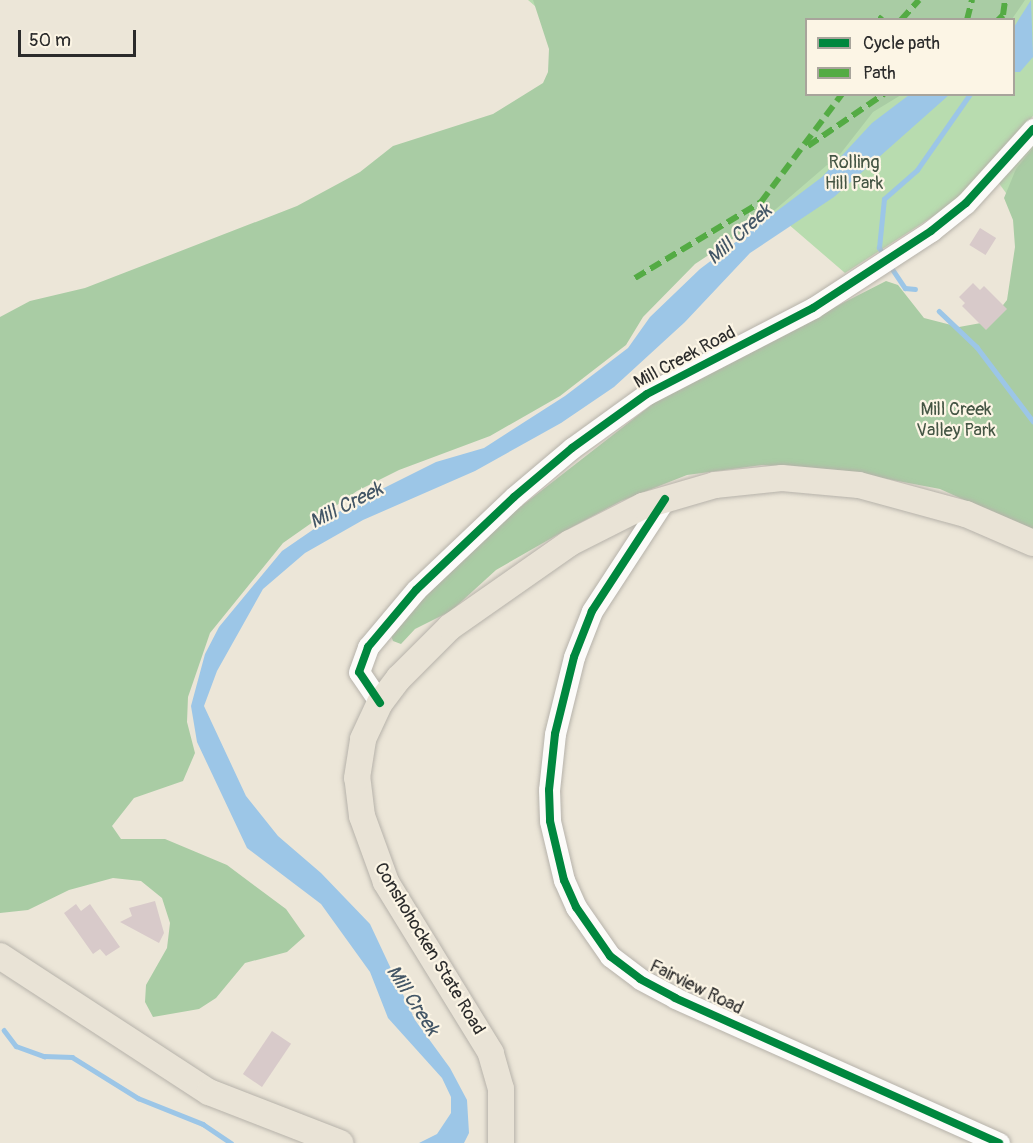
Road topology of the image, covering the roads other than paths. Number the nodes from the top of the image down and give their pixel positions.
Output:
1 (1033, 129) edge
2 (665, 499) junction
3 (1033, 543) edge
4 (380, 703) junction
5 (0, 957) edge
6 (340, 1143) edge
7 (501, 1143) edge
8 (999, 1143) edge

1 - 4 street, Mill Creek Road
2 - 3 main road, Conshohocken State Road
2 - 4 main road, Conshohocken State Road
2 - 8 street, Fairview Road
4 - 7 main road, Conshohocken State Road
5 - 6 main road

